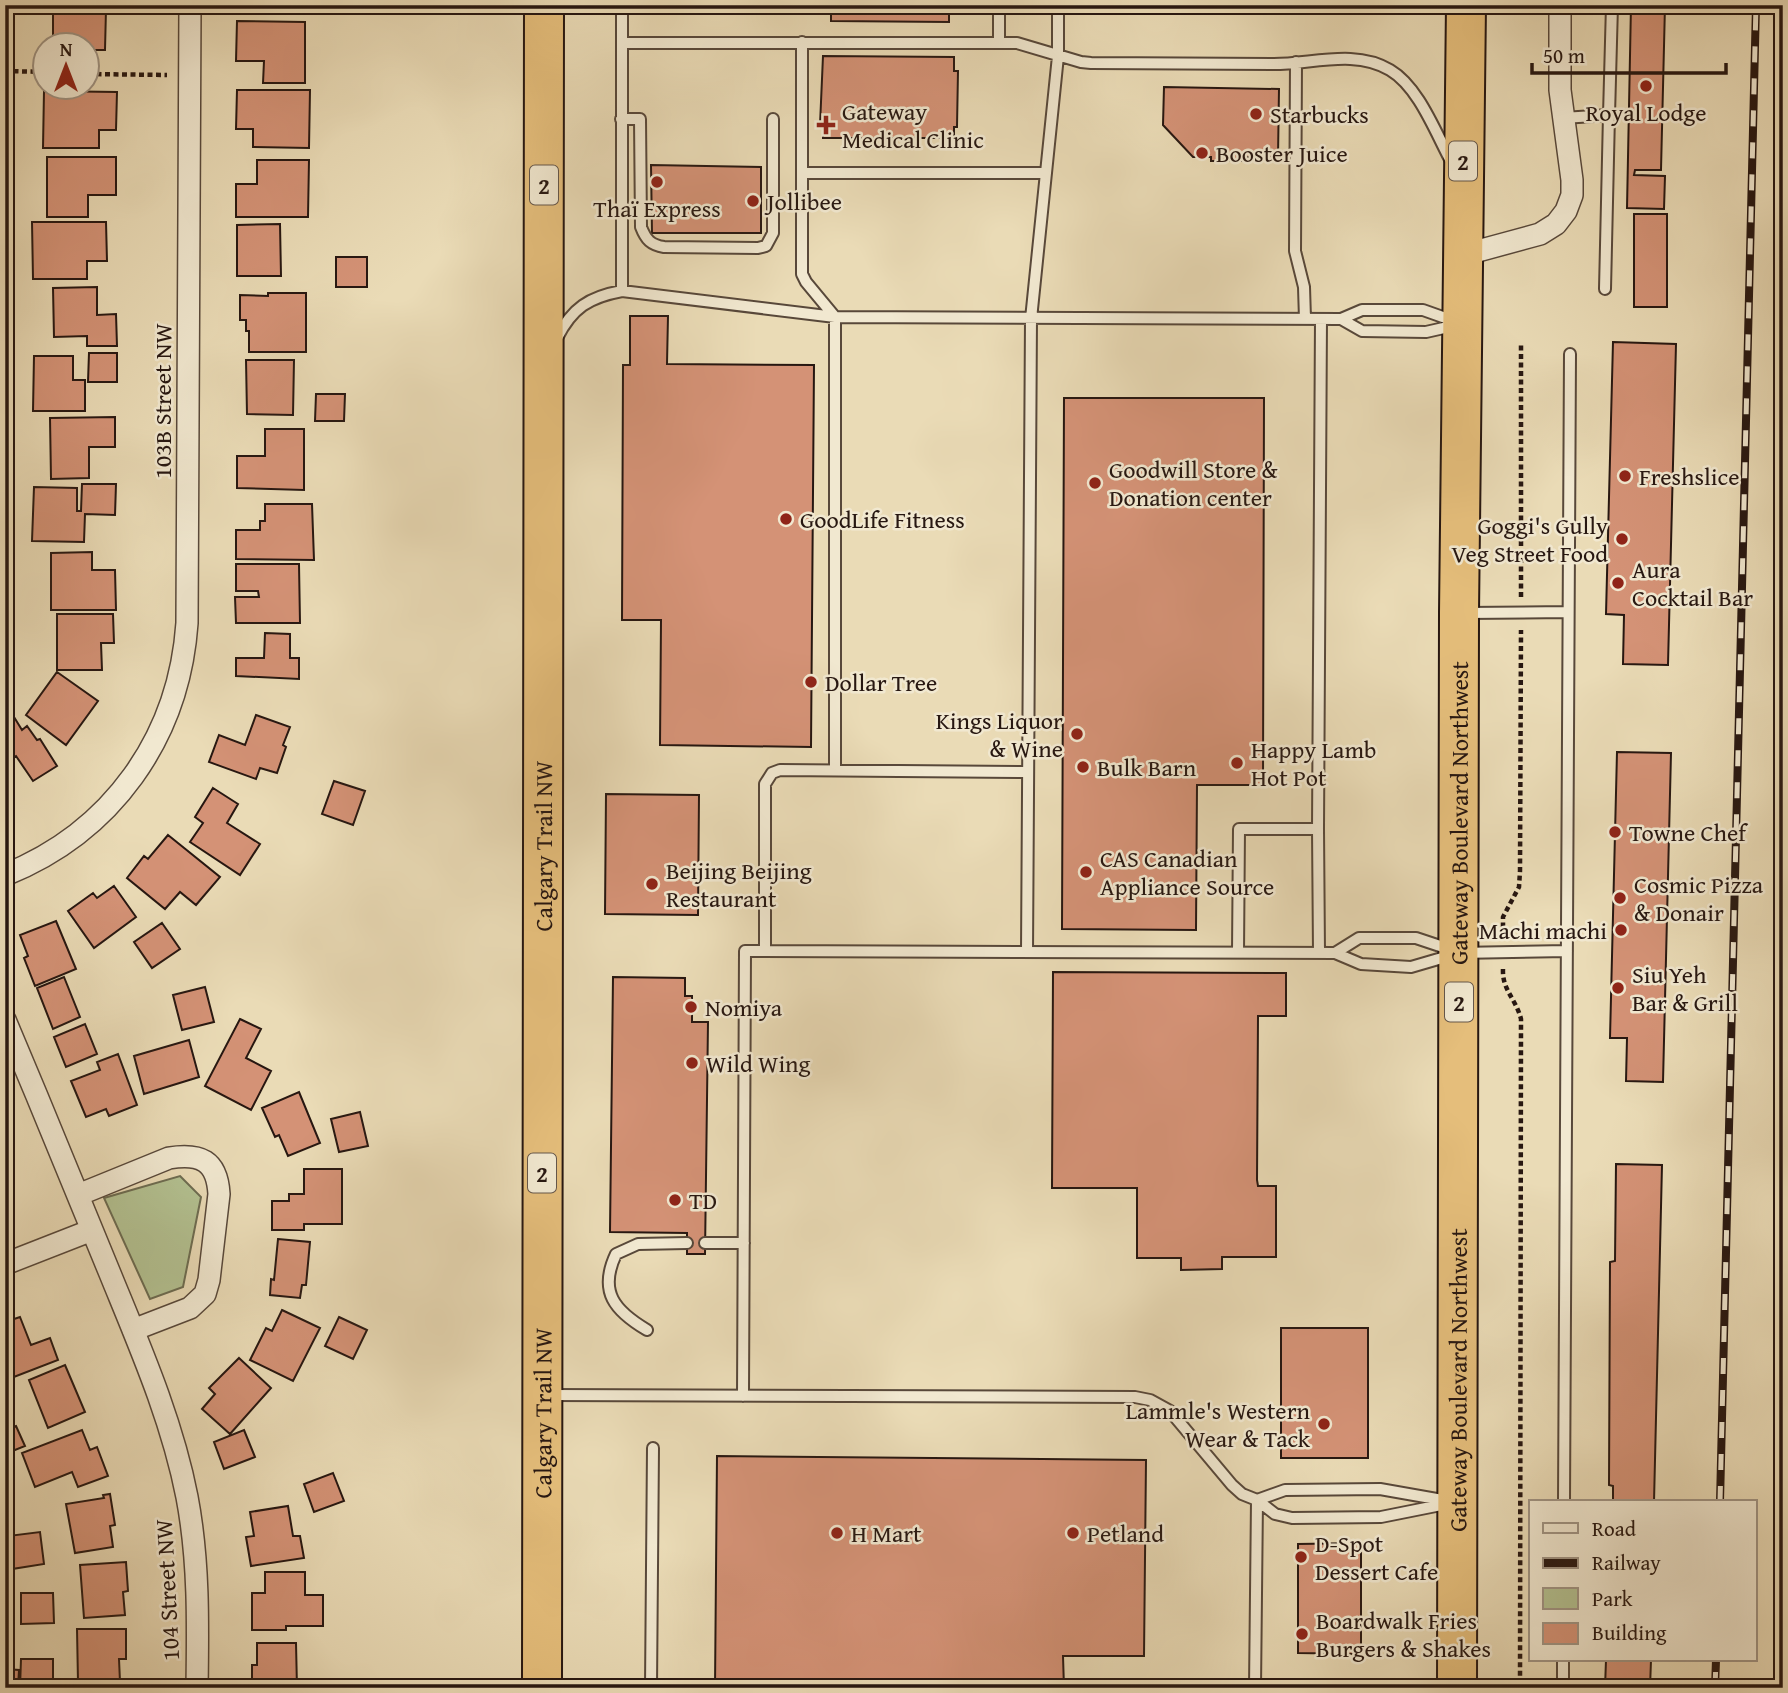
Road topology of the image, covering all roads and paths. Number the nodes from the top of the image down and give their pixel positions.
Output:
1 (190, 5) edge
2 (544, 5) edge
3 (622, 5) edge
4 (999, 5) edge
5 (1058, 5) edge
6 (1466, 5) edge
7 (1560, 5) edge
8 (1612, 5) edge
9 (802, 42) junction
10 (622, 43) junction
11 (999, 43) junction
12 (1058, 56) junction
13 (1296, 62) junction
14 (5, 71) edge
15 (32, 72) edge
16 (102, 74) edge
17 (167, 75) dead end
18 (1609, 115) junction
19 (1563, 118) junction
20 (621, 119) junction
21 (773, 119) dead end
22 (803, 173) junction
23 (1046, 173) junction
24 (1463, 183) junction
25 (1463, 256) junction
26 (1605, 289) dead end
27 (622, 291) junction
28 (835, 317) junction
29 (1031, 319) junction
30 (1305, 319) junction
31 (1321, 319) junction
32 (1341, 319) junction
33 (1463, 320) junction
34 (1521, 344) dead end
35 (1570, 354) dead end
36 (543, 365) junction
37 (1521, 612) junction
38 (1569, 612) junction
39 (1459, 613) junction
40 (835, 770) junction
41 (1027, 772) junction
42 (1318, 829) junction
43 (5, 875) edge
44 (765, 951) junction
45 (1503, 951) junction
46 (1567, 951) junction
47 (1027, 952) junction
48 (1238, 952) junction
49 (1319, 953) junction
50 (1335, 953) junction
51 (1460, 953) junction
52 (5, 1020) edge
53 (78, 1195) junction
54 (92, 1230) junction
55 (687, 1243) dead end
56 (705, 1243) dead end
57 (744, 1243) junction
58 (5, 1264) edge
59 (647, 1329) dead end
60 (133, 1330) junction
61 (541, 1395) junction
62 (743, 1396) junction
63 (653, 1448) dead end
64 (1258, 1500) junction
65 (1564, 1500) edge
66 (1457, 1502) junction
67 (1563, 1662) edge
68 (197, 1688) edge
69 (542, 1688) edge
70 (651, 1688) edge
71 (1255, 1688) edge
72 (1457, 1688) edge
73 (1520, 1688) edge
74 (1563, 1688) edge

1 - 43 street, 103B Street NW
2 - 36 highway, Calgary Trail NW / 2
3 - 10 lane
4 - 11 lane
5 - 12 lane
6 - 24 highway, 2
7 - 19 street
8 - 18 lane
9 - 10 lane
9 - 11 lane
9 - 22 lane
10 - 20 lane
11 - 12 lane
12 - 13 lane
12 - 23 lane
13 - 24 lane
13 - 30 lane
14 - 15 path
16 - 17 path
18 - 19 lane
18 - 26 lane
19 - 25 street
20 - 21 lane
20 - 27 lane
22 - 23 lane
22 - 28 lane
23 - 29 lane
24 - 25 highway, 2
25 - 33 highway, 2
27 - 28 lane
27 - 36 lane
28 - 29 lane
28 - 40 lane
29 - 30 lane
29 - 41 lane
30 - 31 lane
31 - 32 lane
31 - 42 lane
32 - 33 lane
32 - 33 lane
33 - 39 highway, Gateway Boulevard Northwest / 2
34 - 37 path
35 - 38 lane
36 - 61 highway, Calgary Trail NW / 2
37 - 38 lane
37 - 39 lane
37 - 45 path
38 - 46 lane
39 - 51 highway, Gateway Boulevard Northwest / 2
40 - 41 lane
40 - 44 lane
41 - 47 lane
42 - 48 lane
42 - 49 lane
44 - 47 lane
44 - 57 lane
45 - 46 lane
45 - 51 lane
45 - 73 path
46 - 65 lane
47 - 48 lane
48 - 49 lane
49 - 50 lane
50 - 51 lane
50 - 51 lane
51 - 66 highway, Gateway Boulevard Northwest / 2
52 - 53 street, 104 Street NW
53 - 54 street, 104 Street NW
53 - 60 street
54 - 58 street
54 - 60 street, 104 Street NW
55 - 59 lane
56 - 57 lane
57 - 62 lane
60 - 68 street, 104 Street NW
61 - 62 lane
61 - 69 highway, Calgary Trail NW / 2
62 - 64 lane
63 - 70 lane
64 - 66 lane
64 - 66 lane
64 - 71 lane
66 - 72 highway, Gateway Boulevard Northwest / 2
67 - 74 lane

